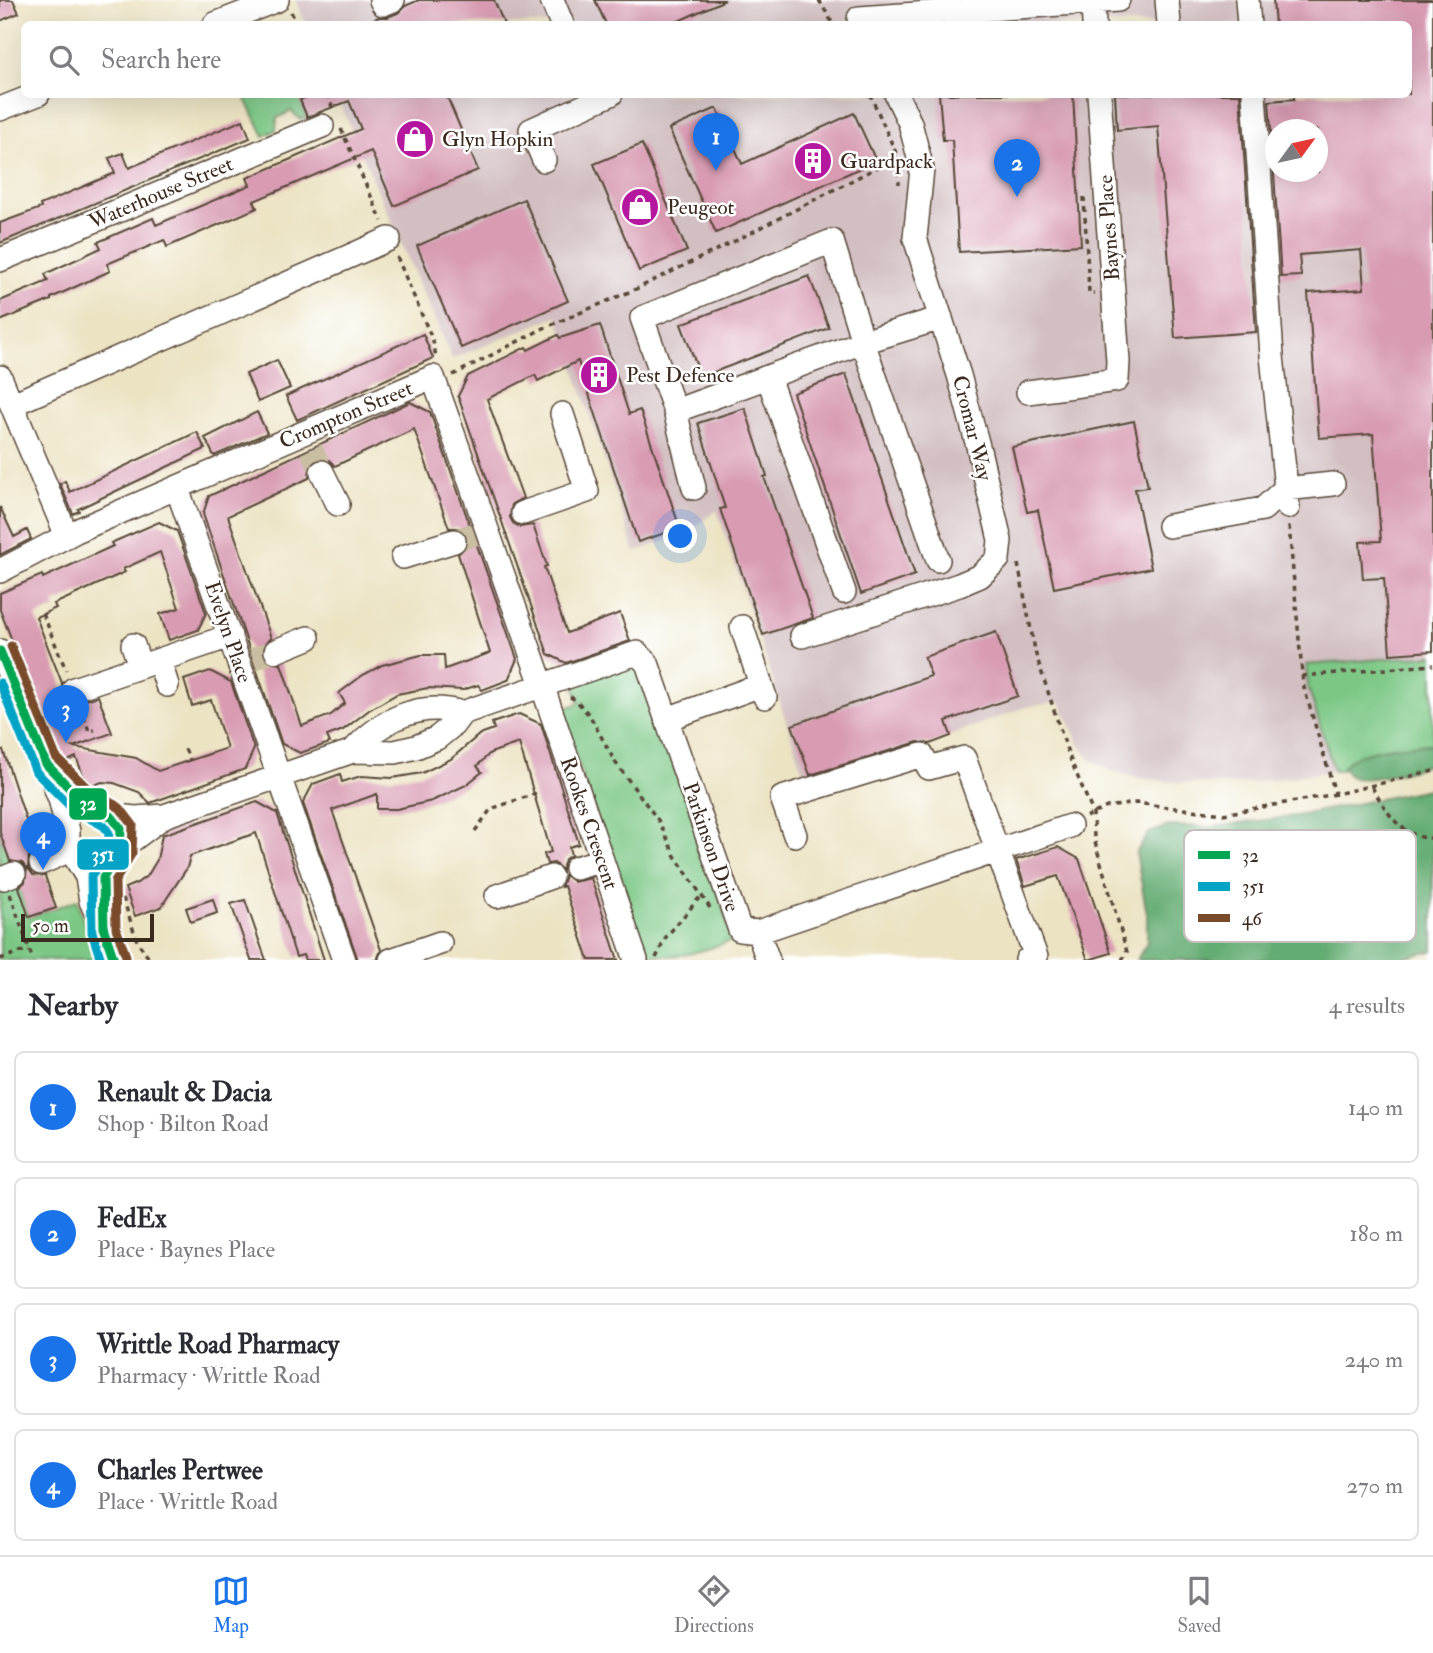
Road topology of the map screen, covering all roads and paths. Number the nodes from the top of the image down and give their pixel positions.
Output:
1 (277, 0) edge
2 (381, 0) edge
3 (393, 0) edge
4 (552, 0) edge
5 (819, 0) edge
6 (1118, 0) edge
7 (1167, 0) edge
8 (1247, 0) edge
9 (993, 4) edge
10 (1093, 13) edge
11 (857, 14) edge
12 (223, 21) edge
13 (561, 21) edge
14 (830, 21) edge
15 (1169, 21) edge
16 (1249, 21) edge
17 (28, 98) edge
18 (598, 98) edge
19 (872, 98) edge
20 (898, 98) edge
21 (1099, 98) edge
22 (1254, 98) edge
23 (0, 109) edge
24 (321, 126) dead end
25 (544, 160) dead end
26 (389, 239) dead end
27 (0, 260) edge
28 (941, 318) junction
29 (863, 342) junction
30 (768, 377) junction
31 (0, 379) edge
32 (435, 383) junction
33 (1028, 392) dead end
34 (13, 404) junction
35 (675, 411) junction
36 (562, 414) dead end
37 (322, 472) tunnel mouth
38 (1333, 484) dead end
39 (177, 488) junction
40 (694, 488) dead end
41 (1286, 498) junction
42 (338, 504) dead end
43 (1169, 526) dead end
44 (489, 527) junction
45 (67, 536) junction
46 (403, 557) dead end
47 (939, 560) dead end
48 (0, 571) edge
49 (844, 592) dead end
50 (742, 627) dead end
51 (230, 636) junction
52 (802, 636) dead end
53 (309, 638) dead end
54 (276, 651) tunnel mouth
55 (0, 652) edge
56 (144, 657) junction
57 (1433, 665) edge
58 (1302, 676) junction
59 (167, 685) dead end
60 (542, 685) junction
61 (74, 688) dead end
62 (9, 700) edge
63 (462, 713) junction
64 (667, 719) junction
65 (185, 749) dead end
66 (353, 751) junction
67 (190, 760) dead end
68 (46, 764) junction
69 (1433, 771) edge
70 (279, 776) junction
71 (1371, 786) junction
72 (540, 792) dead end
73 (1336, 794) junction
74 (103, 813) junction
75 (164, 816) junction
76 (1070, 826) dead end
77 (1405, 830) edge
78 (475, 831) dead end
79 (795, 835) dead end
80 (71, 846) junction
81 (997, 851) junction
82 (116, 855) junction
83 (602, 860) junction
84 (41, 863) dead end
85 (576, 868) dead end
86 (9, 876) dead end
87 (551, 877) dead end
88 (121, 892) dead end
89 (497, 896) dead end
90 (700, 896) junction
91 (104, 930) junction
92 (749, 931) junction
93 (440, 943) dead end
94 (29, 949) junction
95 (0, 958) edge
96 (33, 960) edge
97 (114, 960) edge
98 (150, 960) edge
99 (344, 960) edge
100 (391, 960) edge
101 (636, 960) edge
102 (655, 960) edge
103 (768, 960) edge
104 (1027, 960) edge
105 (1122, 960) edge

1 - 12 street
2 - 3 street
4 - 13 street
5 - 14 path
6 - 10 street
7 - 15 street
8 - 16 street
9 - 10 street
9 - 11 street
17 - 23 street
18 - 25 street
19 - 32 path
20 - 28 street, Cromar Way
21 - 33 street, Baynes Place
22 - 41 street
24 - 27 street, Waterhouse Street
26 - 34 street
28 - 29 street
28 - 52 street, Cromar Way
29 - 30 street
29 - 35 street
29 - 47 street
30 - 35 street
30 - 49 street
31 - 34 street
32 - 39 street, Crompton Street
32 - 44 street, Crompton Street
34 - 45 street
35 - 40 street
36 - 44 street
37 - 42 street
38 - 41 street
39 - 45 street, Crompton Street
39 - 51 street, Evelyn Place
41 - 43 street
41 - 58 path
44 - 46 street
44 - 60 street, Crompton Street
45 - 48 street, Crompton Street
50 - 64 street
51 - 56 street
51 - 70 street, Evelyn Place
53 - 54 street
55 - 62 street
56 - 59 street
56 - 61 street
57 - 58 path
58 - 73 path
60 - 63 street, Parkinson Drive
60 - 64 street, Parkinson Drive
60 - 83 street, Rookes Crescent
60 - 90 path
62 - 68 street
63 - 66 street, Parkinson Drive
63 - 66 street, Parkinson Drive
64 - 92 street, Parkinson Drive
65 - 67 path
66 - 70 street, Parkinson Drive
68 - 74 street
68 - 80 street
69 - 71 path
70 - 75 street, Parkinson Drive
70 - 99 street
71 - 73 path
71 - 77 path
72 - 78 path
73 - 105 path
74 - 75 street, Parkinson Drive
74 - 80 street
74 - 82 street
75 - 82 street, Parkinson Drive
76 - 81 street, Parkinson Drive
79 - 81 street
80 - 82 street
80 - 84 street
80 - 91 street
81 - 92 street, Parkinson Drive
81 - 104 street
82 - 91 street
83 - 85 street
83 - 101 street, Rookes Crescent
86 - 94 path
87 - 89 street
88 - 98 path
90 - 92 path
90 - 102 path
91 - 97 street
92 - 103 street
93 - 100 street
94 - 95 path
94 - 96 path

